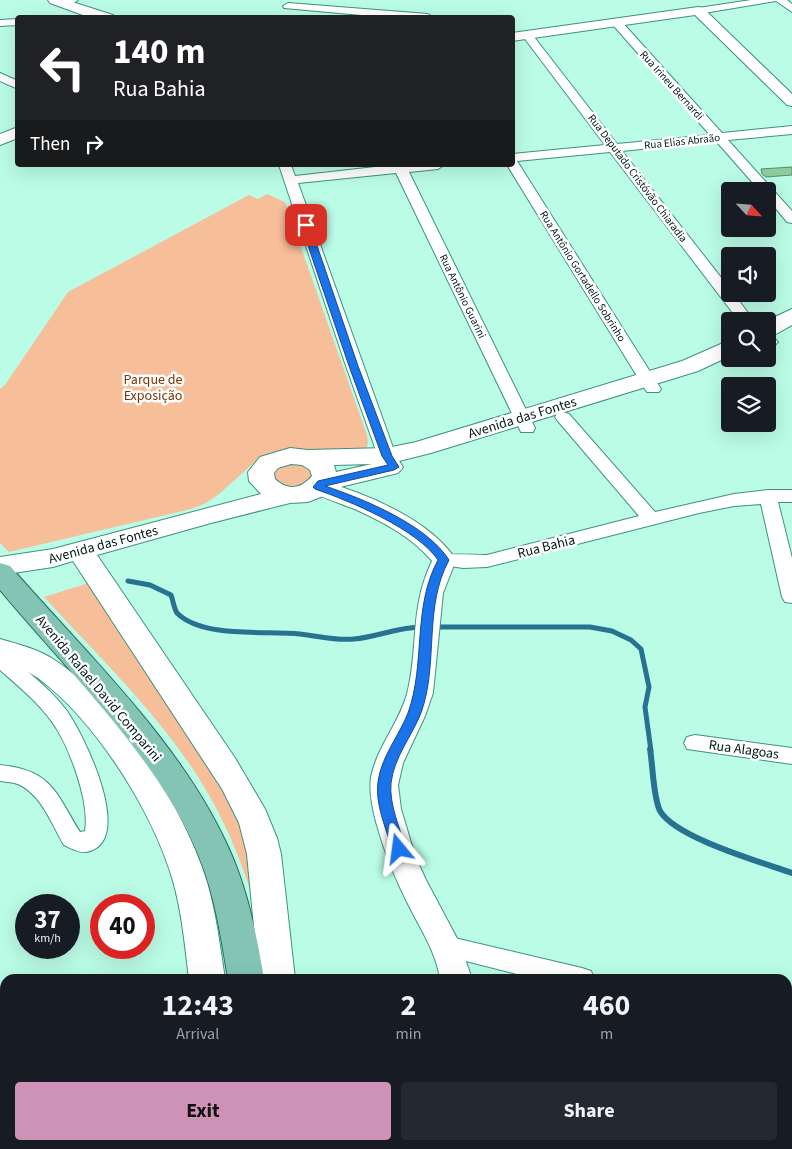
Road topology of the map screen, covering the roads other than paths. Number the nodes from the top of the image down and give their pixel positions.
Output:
1 (73, 0) edge
2 (772, 0) edge
3 (781, 0) edge
4 (56, 1) edge
5 (792, 9) edge
6 (698, 11) junction
7 (97, 15) edge
8 (286, 15) edge
9 (406, 15) edge
10 (15, 22) edge
11 (0, 23) edge
12 (617, 23) junction
13 (528, 35) junction
14 (515, 37) edge
15 (0, 76) edge
16 (15, 84) edge
17 (792, 102) edge
18 (792, 130) edge
19 (15, 133) edge
20 (719, 137) junction
21 (0, 140) edge
22 (615, 148) junction
23 (515, 158) edge
24 (400, 167) edge
25 (514, 167) edge
26 (287, 172) edge
27 (759, 182) edge
28 (776, 201) edge
29 (792, 219) edge
30 (740, 312) edge
31 (792, 316) edge
32 (792, 330) edge
33 (776, 331) edge
34 (776, 336) edge
35 (721, 351) edge
36 (721, 362) edge
37 (650, 384) junction
38 (563, 417) junction
39 (525, 423) junction
40 (308, 458) junction
41 (391, 461) junction
42 (266, 466) junction
43 (320, 485) junction
44 (291, 496) junction
45 (768, 496) junction
46 (792, 496) edge
47 (206, 516) junction
48 (652, 520) junction
49 (80, 551) junction
50 (444, 560) junction
51 (0, 566) edge
52 (0, 572) edge
53 (792, 597) edge
54 (0, 649) edge
55 (0, 658) edge
56 (695, 743) dead end
57 (792, 756) edge
58 (0, 773) edge
59 (446, 946) junction
60 (206, 974) edge
61 (246, 974) edge
62 (276, 974) edge
63 (454, 974) edge
64 (557, 974) edge

1 - 4 street
2 - 6 street
3 - 5 street
4 - 7 street
6 - 12 street
6 - 17 street
8 - 9 street
10 - 11 street
12 - 13 street
12 - 20 street, Rua Irineu Bernardi
13 - 14 street
13 - 22 street, Rua Deputado Cristóvão Chiaradia
15 - 16 street
18 - 20 street, Rua Elias Abraão
19 - 21 street
20 - 22 street, Rua Elias Abraão
20 - 27 street, Rua Irineu Bernardi
22 - 23 street, Rua Elias Abraão
22 - 30 street, Rua Deputado Cristóvão Chiaradia
24 - 26 street
24 - 39 street, Rua Antônio Guarini
25 - 37 street, Rua Antônio Gortadello Sobrinho
26 - 41 street
28 - 29 street, Rua Irineu Bernardi
31 - 33 main road
32 - 34 main road
35 - 37 main road, Avenida das Fontes
36 - 37 main road, Avenida das Fontes
37 - 38 main road, Avenida das Fontes
37 - 39 main road, Avenida das Fontes
38 - 39 main road, Avenida das Fontes
38 - 48 street
39 - 41 main road, Avenida das Fontes
40 - 41 main road, Avenida das Fontes
40 - 42 main road, Avenida das Fontes
40 - 43 main road
41 - 43 main road, Avenida das Fontes
42 - 44 main road
42 - 47 main road, Avenida das Fontes
43 - 44 main road, Avenida das Fontes
43 - 50 street
44 - 47 main road, Avenida das Fontes
45 - 46 street, Rua Bahia
45 - 48 street, Rua Bahia
45 - 53 street
47 - 49 main road, Avenida das Fontes
48 - 50 street, Rua Bahia
49 - 51 main road, Avenida das Fontes
49 - 62 main road
50 - 59 street
52 - 61 main road, Avenida Rafael David Comparini
54 - 60 main road
55 - 58 street
56 - 57 street, Rua Alagoas
59 - 63 street
59 - 64 street

